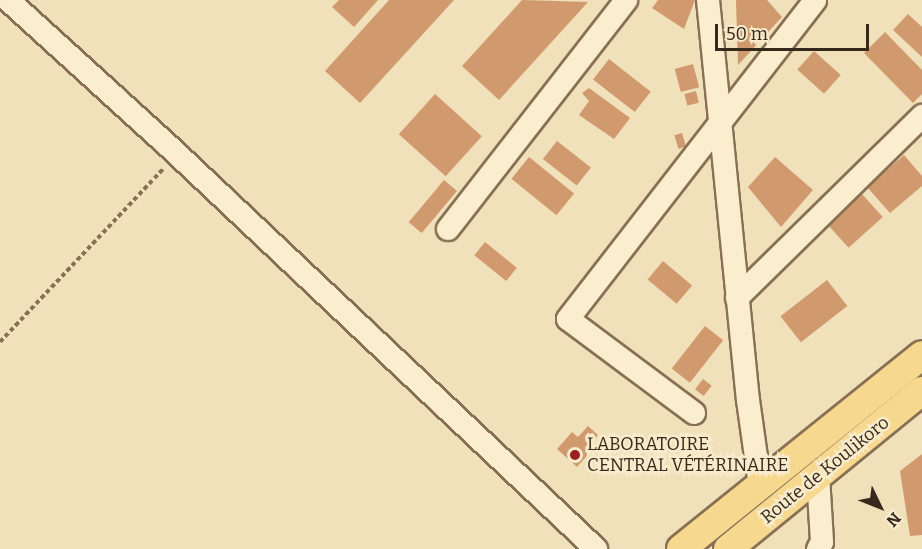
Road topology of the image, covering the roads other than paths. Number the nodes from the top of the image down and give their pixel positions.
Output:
1 (626, 0) edge
2 (708, 0) edge
3 (815, 0) edge
4 (22, 5) edge
5 (922, 116) edge
6 (720, 123) junction
7 (448, 229) dead end
8 (737, 298) junction
9 (922, 355) edge
10 (922, 391) edge
11 (694, 413) dead end
12 (818, 476) junction
13 (760, 485) junction
14 (596, 549) edge
15 (681, 549) edge
16 (728, 549) edge
17 (818, 549) edge

1 - 7 street
2 - 6 street
3 - 6 street
4 - 14 street
5 - 8 street
6 - 8 street
6 - 11 street
8 - 13 street
9 - 13 main road, Route de Koulikoro
10 - 12 main road, Route de Koulikoro
12 - 16 main road, Route de Koulikoro
12 - 17 street
13 - 15 main road, Route de Koulikoro

